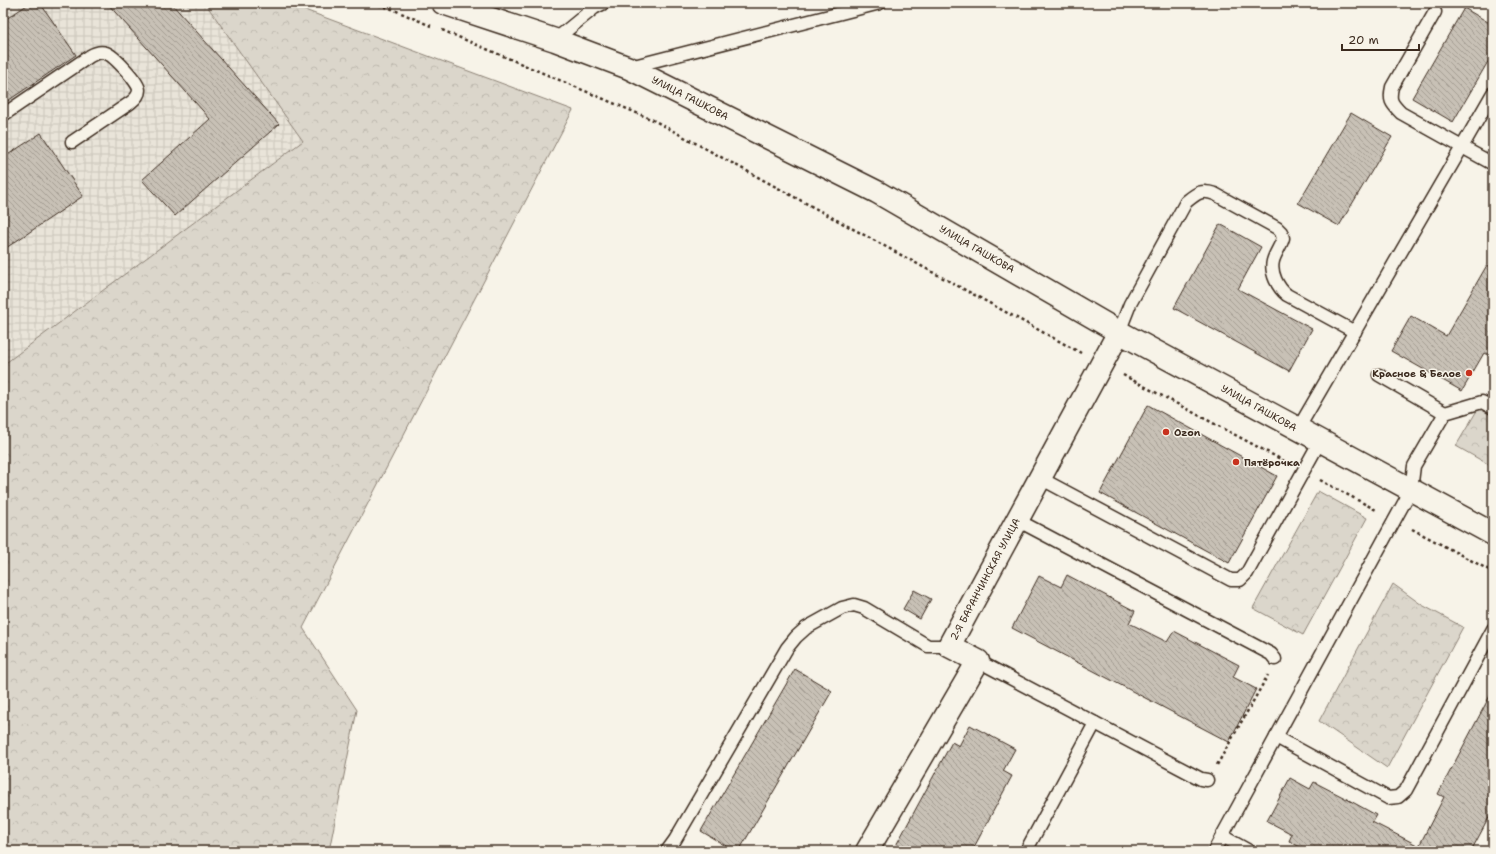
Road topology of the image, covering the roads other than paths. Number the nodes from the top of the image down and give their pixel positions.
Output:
1 (443, 3) edge
2 (604, 3) edge
3 (880, 3) edge
4 (1435, 12) dead end
5 (555, 40) junction
6 (629, 68) junction
7 (1493, 93) edge
8 (3, 115) edge
9 (72, 142) dead end
10 (1462, 147) junction
11 (1493, 164) edge
12 (1119, 332) junction
13 (1355, 332) junction
14 (1379, 375) dead end
15 (1493, 408) edge
16 (1445, 412) junction
17 (1298, 429) junction
18 (1320, 441) junction
19 (1040, 478) junction
20 (1411, 490) junction
21 (1017, 520) junction
22 (1493, 534) edge
23 (1493, 629) edge
24 (949, 646) junction
25 (1275, 658) road end
26 (978, 661) junction
27 (1095, 723) junction
28 (1276, 737) junction
29 (1207, 780) road end
30 (1222, 836) junction
31 (667, 851) edge
32 (867, 851) edge
33 (1026, 851) edge
34 (1214, 851) edge
35 (1249, 851) edge

1 - 5 street, УЛИЦА ГАШКОВА
2 - 5 lane
3 - 6 lane
4 - 10 lane
5 - 6 street, УЛИЦА ГАШКОВА
6 - 12 street, УЛИЦА ГАШКОВА
7 - 10 lane
8 - 9 lane
10 - 11 lane
10 - 13 lane
12 - 13 lane
12 - 17 street, УЛИЦА ГАШКОВА
12 - 19 street, 2-Я БАРАНЧИНСКАЯ УЛИЦА
13 - 17 lane
14 - 16 lane
15 - 16 lane
16 - 20 lane
17 - 18 street, УЛИЦА ГАШКОВА
18 - 19 lane
18 - 20 street, УЛИЦА ГАШКОВА
19 - 21 street, 2-Я БАРАНЧИНСКАЯ УЛИЦА
20 - 22 street, УЛИЦА ГАШКОВА
20 - 28 lane
21 - 24 street, 2-Я БАРАНЧИНСКАЯ УЛИЦА
21 - 25 lane
23 - 28 lane
24 - 26 street, 2-Я БАРАНЧИНСКАЯ УЛИЦА
24 - 31 lane
26 - 27 lane
26 - 32 street
27 - 29 lane
27 - 33 lane
28 - 30 lane
30 - 34 lane
30 - 35 lane

